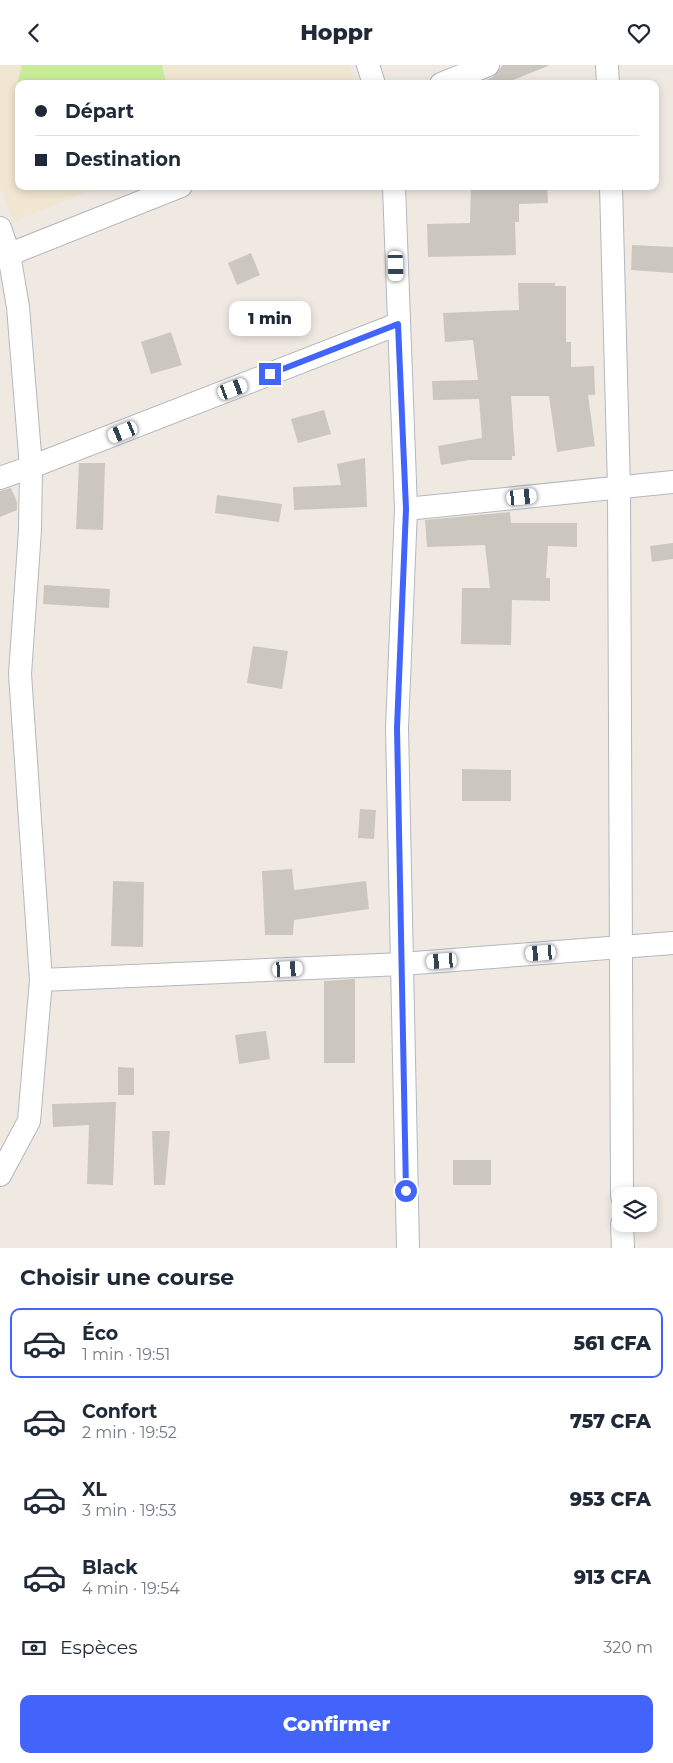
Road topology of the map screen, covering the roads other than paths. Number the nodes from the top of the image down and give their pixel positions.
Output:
1 (368, 65) edge
2 (488, 65) edge
3 (607, 65) edge
4 (373, 80) edge
5 (450, 80) edge
6 (608, 80) edge
7 (171, 190) edge
8 (394, 190) edge
9 (611, 190) edge
10 (0, 228) edge
11 (4, 256) edge
12 (398, 324) junction
13 (31, 467) junction
14 (0, 478) edge
15 (673, 482) edge
16 (618, 488) junction
17 (406, 509) junction
18 (10, 678) edge
19 (673, 943) edge
20 (621, 947) junction
21 (402, 964) junction
22 (41, 980) junction
23 (0, 1175) edge
24 (622, 1187) edge
25 (622, 1232) edge
26 (408, 1248) edge
27 (623, 1248) edge

1 - 4 street
2 - 5 street
3 - 6 street
7 - 11 street
8 - 12 street
9 - 16 street
10 - 11 street
11 - 13 street
12 - 13 street
12 - 17 street
13 - 14 street
13 - 18 street
15 - 16 street
16 - 17 street
16 - 20 street
17 - 21 street
18 - 22 street
19 - 20 street
20 - 21 street
20 - 24 street
21 - 22 street
21 - 26 street
22 - 23 street
25 - 27 street

